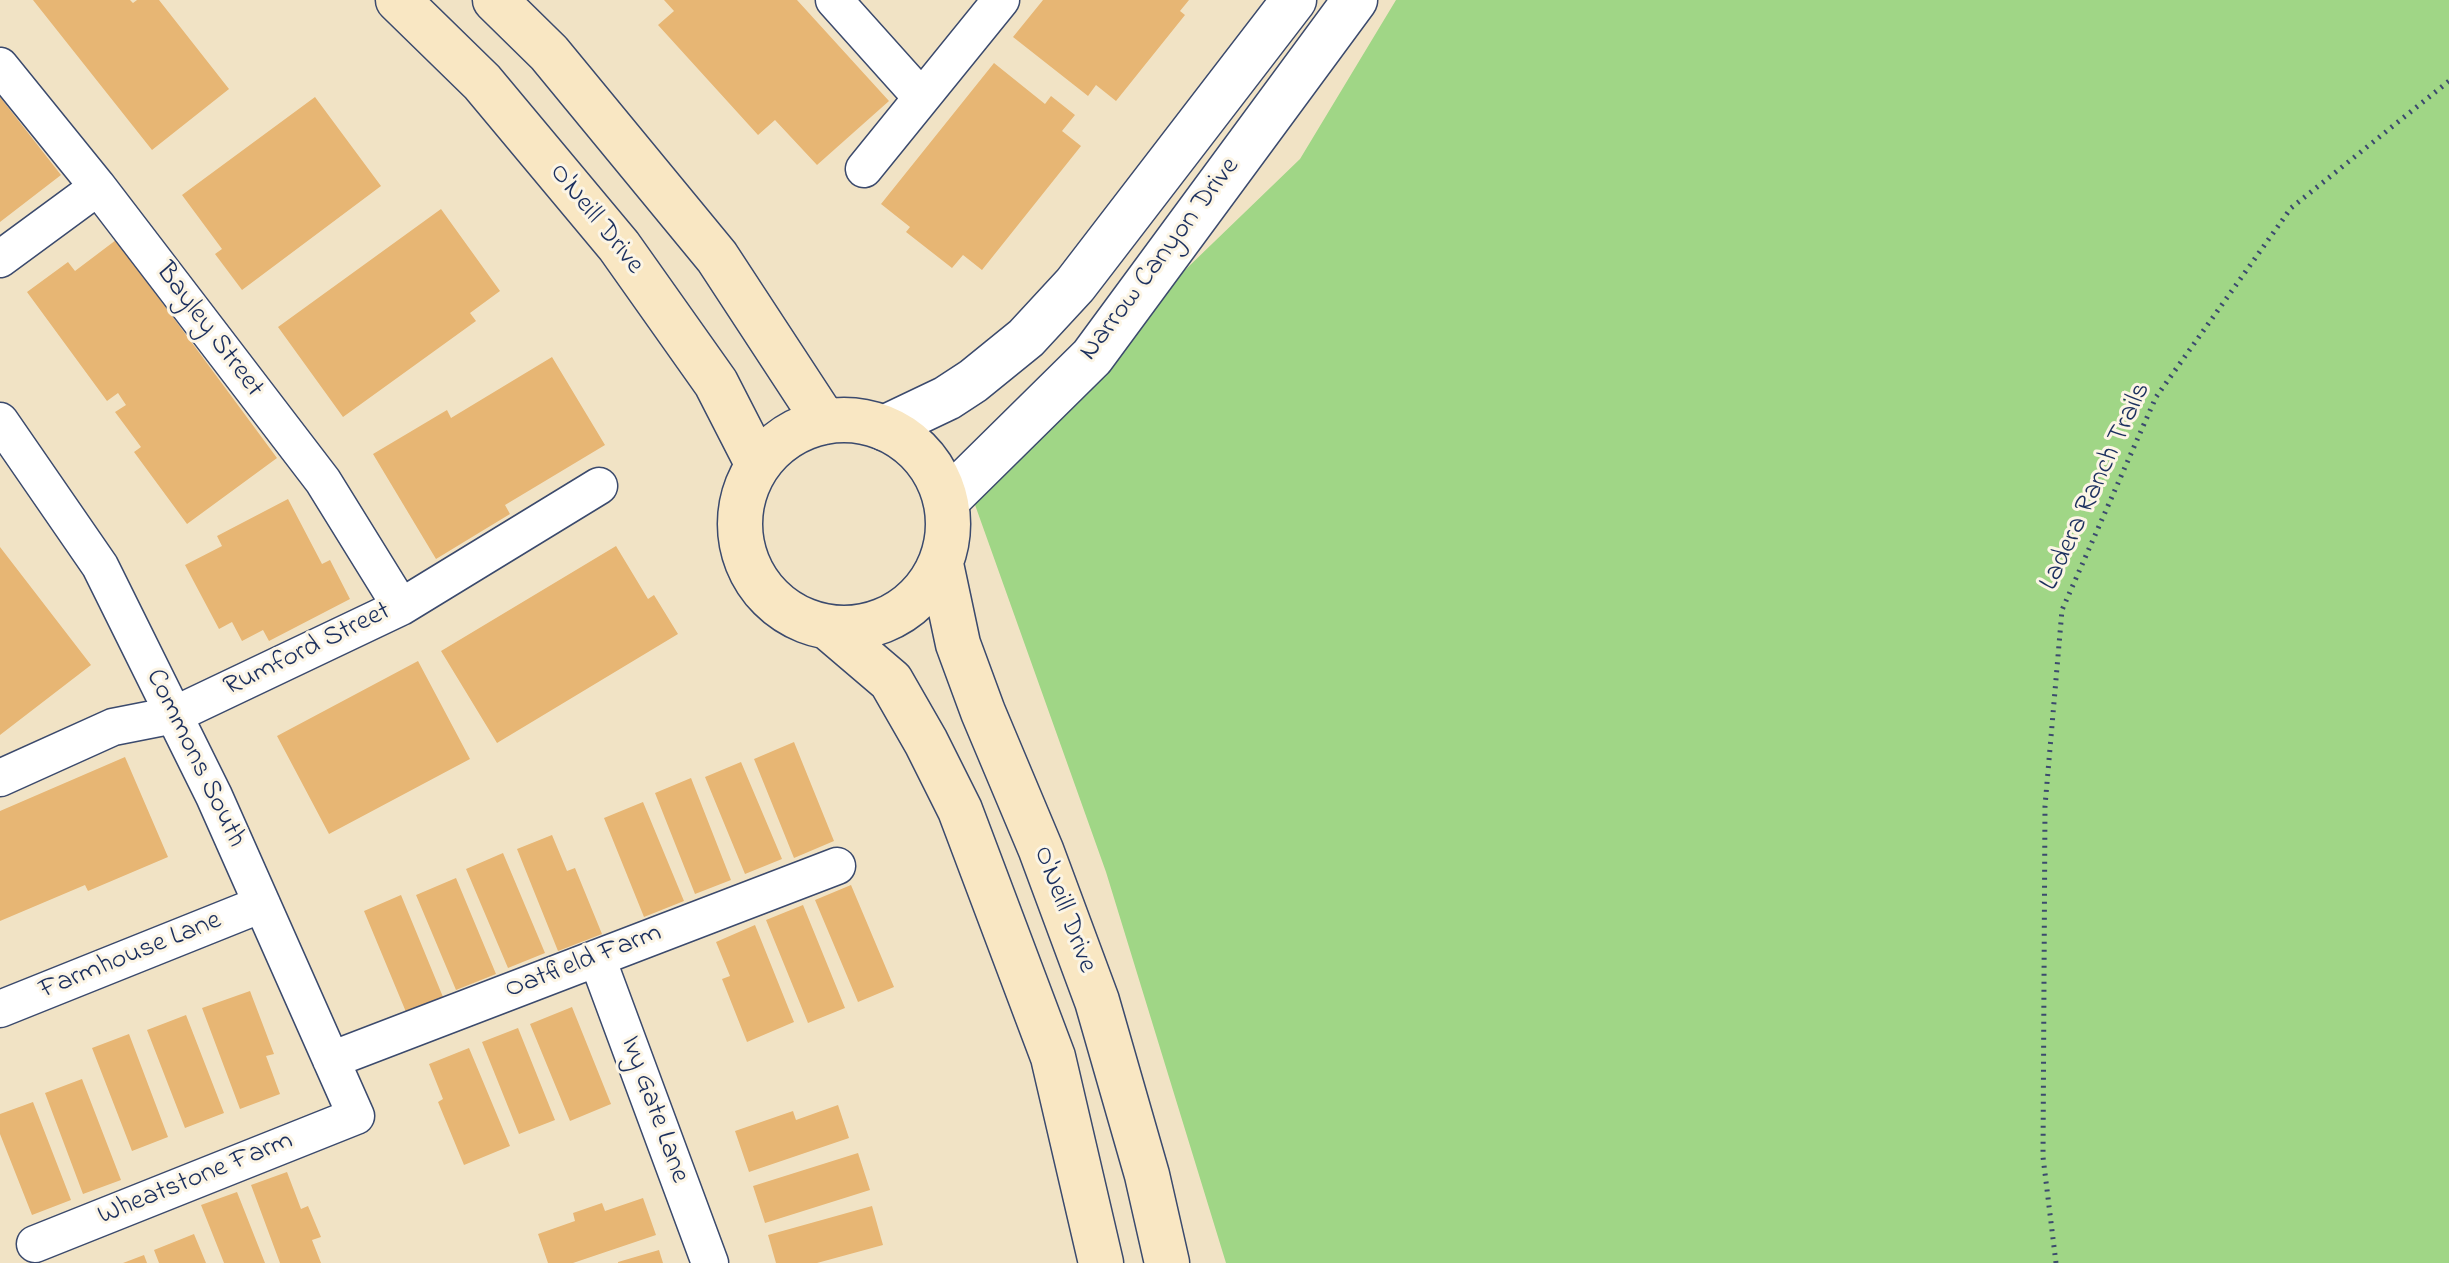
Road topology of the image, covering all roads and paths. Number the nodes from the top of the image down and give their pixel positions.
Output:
1 (398, 0) edge
2 (495, 0) edge
3 (1001, 0) edge
4 (1294, 0) edge
5 (1355, 0) edge
6 (841, 3) edge
7 (0, 66) edge
8 (2449, 81) edge
9 (921, 97) junction
10 (864, 169) dead end
11 (98, 187) junction
12 (0, 259) edge
13 (0, 421) edge
14 (825, 422) junction
15 (884, 428) junction
16 (758, 465) junction
17 (599, 486) dead end
18 (946, 501) junction
19 (941, 564) junction
20 (401, 607) junction
21 (830, 629) junction
22 (174, 715) junction
23 (0, 778) edge
24 (837, 866) dead end
25 (262, 904) junction
26 (597, 958) junction
27 (0, 1009) edge
28 (331, 1060) junction
29 (356, 1116) joint
30 (35, 1244) dead end
31 (710, 1263) edge
32 (1101, 1263) edge
33 (1167, 1263) edge
34 (2056, 1263) edge

1 - 16 main road, O'Neill Drive
2 - 14 main road
3 - 9 street
4 - 15 street, Narrow Canyon Drive
5 - 18 street, Narrow Canyon Drive
6 - 9 street
7 - 11 street, Bayley Street
8 - 34 path, Ladera Ranch Trails
9 - 10 street
11 - 12 street
11 - 20 street, Bayley Street
13 - 22 street, Commons South
14 - 15 main road, O'Neill Drive
14 - 16 main road, O'Neill Drive
15 - 18 main road, O'Neill Drive
16 - 21 main road, O'Neill Drive
17 - 20 street, Rumford Street
18 - 19 main road, O'Neill Drive
19 - 21 main road, O'Neill Drive
19 - 33 main road, O'Neill Drive
20 - 22 street, Rumford Street
21 - 32 main road, O'Neill Drive
22 - 23 street, Rumford Street
22 - 25 street, Commons South
24 - 26 street, Oatfield Farm
25 - 27 street, Farmhouse Lane
25 - 28 street, Commons South
26 - 28 street, Oatfield Farm
26 - 31 street, Ivy Gate Lane
28 - 29 street, Commons South
29 - 30 street, Wheatstone Farm

